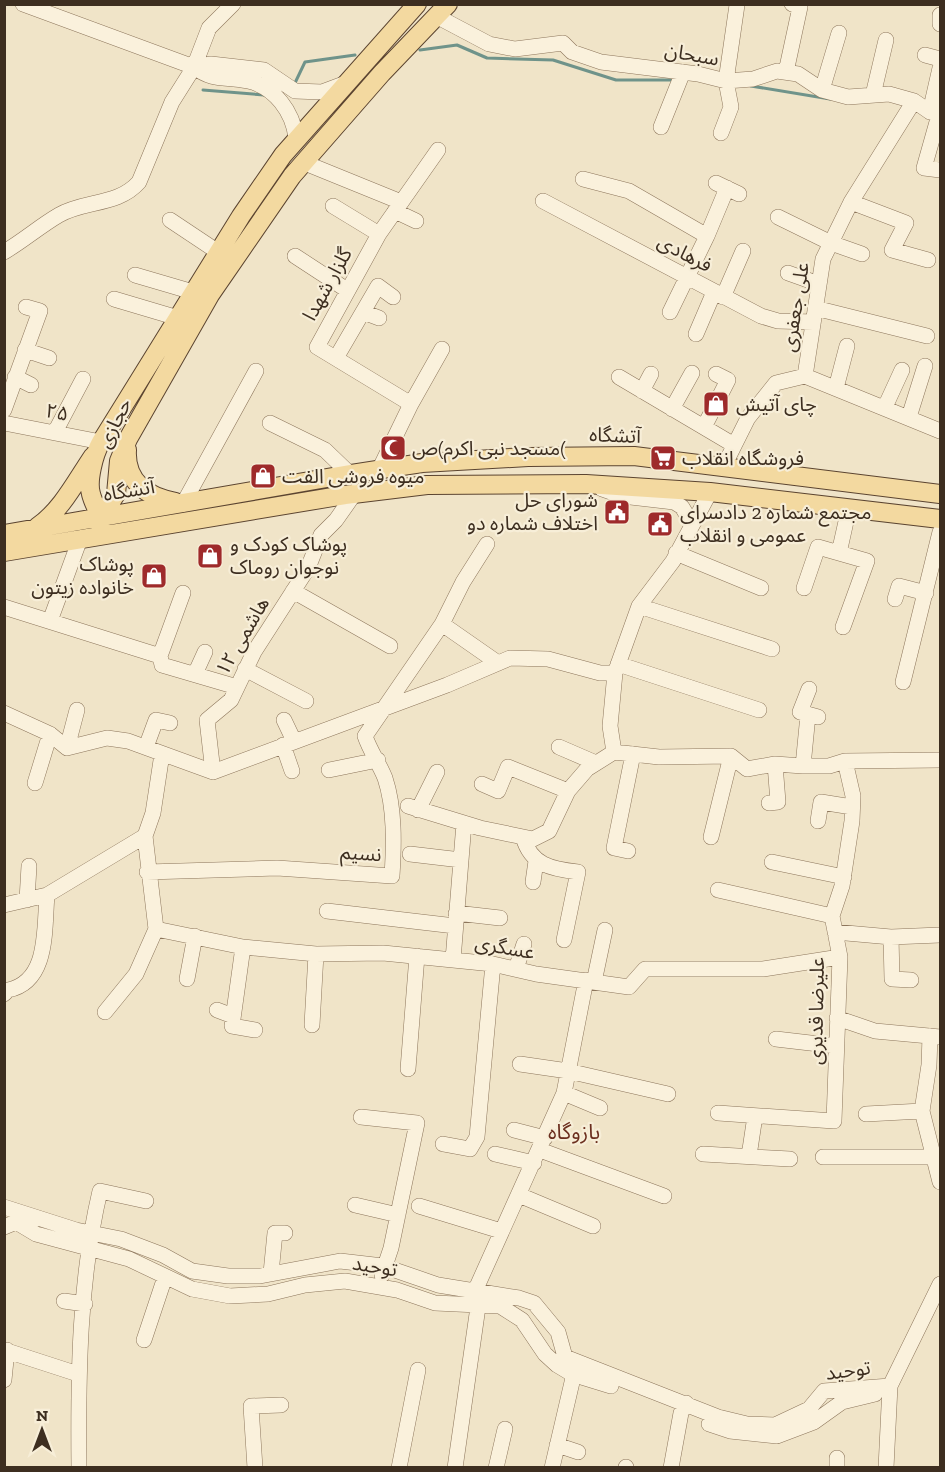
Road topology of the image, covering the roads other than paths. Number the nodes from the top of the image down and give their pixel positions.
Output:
1 (23, 4) edge
2 (233, 4) edge
3 (417, 4) edge
4 (792, 4) edge
5 (737, 5) edge
6 (443, 10) edge
7 (940, 15) edge
8 (940, 24) edge
9 (839, 33) dead end
10 (886, 40) dead end
11 (926, 54) dead end
12 (940, 59) edge
13 (194, 67) junction
14 (940, 68) edge
15 (684, 72) junction
16 (786, 72) junction
17 (726, 81) junction
18 (346, 83) junction
19 (822, 90) junction
20 (873, 95) junction
21 (910, 107) junction
22 (937, 117) edge
23 (661, 127) dead end
24 (721, 133) dead end
25 (296, 138) junction
26 (438, 150) dead end
27 (305, 163) junction
28 (940, 170) edge
29 (583, 179) dead end
30 (727, 188) dead end
31 (543, 201) dead end
32 (851, 201) junction
33 (333, 206) dead end
34 (398, 206) junction
35 (778, 217) dead end
36 (170, 220) dead end
37 (416, 221) dead end
38 (379, 234) junction
39 (706, 236) junction
40 (831, 243) junction
41 (743, 251) dead end
42 (4, 252) edge
43 (218, 252) junction
44 (862, 254) dead end
45 (295, 256) dead end
46 (928, 260) dead end
47 (788, 273) dead end
48 (135, 275) dead end
49 (687, 279) junction
50 (819, 284) junction
51 (348, 290) junction
52 (193, 292) junction
53 (719, 295) junction
54 (393, 297) dead end
55 (114, 299) dead end
56 (26, 307) dead end
57 (363, 312) junction
58 (670, 312) dead end
59 (814, 315) junction
60 (178, 318) junction
61 (379, 318) dead end
62 (696, 334) dead end
63 (927, 336) dead end
64 (847, 346) dead end
65 (442, 349) dead end
66 (25, 350) junction
67 (49, 358) dead end
68 (336, 358) junction
69 (926, 366) dead end
70 (902, 370) dead end
71 (256, 371) dead end
72 (692, 373) dead end
73 (651, 374) dead end
74 (716, 374) dead end
75 (153, 376) junction
76 (805, 376) junction
77 (15, 377) junction
78 (619, 377) dead end
79 (83, 379) dead end
80 (31, 385) dead end
81 (836, 388) junction
82 (642, 391) junction
83 (411, 404) junction
84 (885, 407) junction
85 (672, 409) junction
86 (4, 410) edge
87 (909, 417) junction
88 (4, 423) edge
89 (270, 423) dead end
90 (704, 427) junction
91 (133, 429) junction
92 (940, 431) edge
93 (55, 432) junction
94 (734, 445) junction
95 (97, 449) junction
96 (673, 462) junction
97 (723, 468) junction
98 (379, 470) junction
99 (350, 474) junction
100 (586, 484) junction
101 (666, 491) junction
102 (710, 492) junction
103 (354, 494) junction
104 (940, 494) edge
105 (183, 504) junction
106 (849, 508) junction
107 (101, 516) junction
108 (940, 519) edge
109 (692, 524) junction
110 (34, 529) junction
111 (940, 532) edge
112 (4, 534) edge
113 (103, 535) junction
114 (80, 539) junction
115 (487, 544) dead end
116 (4, 552) edge
117 (676, 553) junction
118 (839, 553) junction
119 (761, 588) dead end
120 (804, 588) dead end
121 (293, 591) junction
122 (183, 593) dead end
123 (926, 593) junction
124 (895, 599) dead end
125 (639, 606) junction
126 (4, 607) edge
127 (50, 621) junction
128 (442, 624) junction
129 (843, 627) dead end
130 (390, 646) dead end
131 (772, 649) dead end
132 (205, 652) dead end
133 (160, 656) junction
134 (498, 663) junction
135 (616, 668) junction
136 (245, 669) junction
137 (195, 674) junction
138 (903, 682) dead end
139 (237, 687) junction
140 (809, 690) dead end
141 (306, 701) dead end
142 (385, 707) junction
143 (77, 710) dead end
144 (759, 710) dead end
145 (4, 713) edge
146 (284, 720) dead end
147 (170, 723) dead end
148 (50, 734) junction
149 (288, 743) junction
150 (146, 747) junction
151 (559, 747) dead end
152 (67, 748) junction
153 (614, 752) junction
154 (162, 754) junction
155 (633, 754) junction
156 (731, 756) junction
157 (378, 760) junction
158 (940, 760) edge
159 (845, 761) junction
160 (596, 763) junction
161 (775, 764) junction
162 (803, 766) junction
163 (329, 770) dead end
164 (292, 771) dead end
165 (213, 772) junction
166 (437, 772) dead end
167 (35, 783) dead end
168 (482, 784) dead end
169 (568, 791) junction
170 (769, 803) dead end
171 (852, 807) junction
172 (818, 821) dead end
173 (464, 823) junction
174 (145, 836) junction
175 (524, 837) junction
176 (711, 837) dead end
177 (628, 851) dead end
178 (410, 854) dead end
179 (461, 860) junction
180 (536, 861) junction
181 (772, 862) dead end
182 (29, 866) dead end
183 (147, 872) junction
184 (844, 877) junction
185 (533, 882) dead end
186 (718, 890) dead end
187 (47, 896) junction
188 (27, 900) junction
189 (4, 905) edge
190 (327, 911) dead end
191 (832, 916) junction
192 (500, 918) dead end
193 (456, 920) junction
194 (156, 929) junction
195 (605, 930) dead end
196 (835, 932) junction
197 (940, 935) edge
198 (195, 936) junction
199 (891, 937) junction
200 (564, 940) dead end
201 (524, 944) dead end
202 (243, 947) junction
203 (316, 954) junction
204 (417, 956) junction
205 (840, 957) junction
206 (453, 960) junction
207 (493, 964) junction
208 (516, 969) junction
209 (188, 979) dead end
210 (911, 980) dead end
211 (590, 981) junction
212 (4, 994) edge
213 (217, 1010) dead end
214 (105, 1012) dead end
215 (233, 1016) junction
216 (837, 1018) junction
217 (312, 1024) dead end
218 (255, 1030) dead end
219 (935, 1036) edge
220 (776, 1040) dead end
221 (836, 1046) junction
222 (520, 1064) dead end
223 (408, 1069) dead end
224 (568, 1071) junction
225 (564, 1094) junction
226 (668, 1094) dead end
227 (600, 1108) dead end
228 (922, 1111) junction
229 (718, 1113) dead end
230 (866, 1114) dead end
231 (755, 1116) junction
232 (361, 1117) dead end
233 (514, 1130) dead end
234 (933, 1135) edge
235 (443, 1144) dead end
236 (540, 1150) junction
237 (495, 1154) dead end
238 (703, 1154) dead end
239 (749, 1156) junction
240 (823, 1157) dead end
241 (933, 1157) junction
242 (790, 1159) dead end
243 (940, 1182) edge
244 (519, 1195) junction
245 (664, 1196) dead end
246 (146, 1201) dead end
247 (356, 1205) dead end
248 (419, 1206) dead end
249 (4, 1207) edge
250 (398, 1215) junction
251 (593, 1226) dead end
252 (5, 1227) edge
253 (501, 1230) junction
254 (285, 1233) dead end
255 (90, 1240) junction
256 (153, 1251) junction
257 (384, 1266) junction
258 (148, 1268) junction
259 (271, 1274) junction
260 (165, 1277) junction
261 (940, 1284) edge
262 (380, 1287) junction
263 (474, 1292) junction
264 (64, 1301) dead end
265 (85, 1304) junction
266 (478, 1307) junction
267 (144, 1340) dead end
268 (6, 1350) edge
269 (575, 1368) junction
270 (418, 1370) dead end
271 (78, 1374) junction
272 (4, 1380) edge
273 (890, 1386) junction
274 (281, 1405) dead end
275 (684, 1408) junction
276 (505, 1429) dead end
277 (557, 1444) junction
278 (578, 1452) dead end
279 (78, 1467) edge
280 (255, 1467) edge
281 (399, 1467) edge
282 (455, 1467) edge
283 (496, 1467) edge
284 (552, 1467) edge
285 (671, 1467) edge
286 (886, 1467) edge

1 - 13 street
2 - 13 street
3 - 18 main road, حجازی
4 - 16 street
5 - 17 street
6 - 15 street, سبحان
6 - 27 main road, حجازی
7 - 8 street
9 - 19 street
10 - 20 street
11 - 12 street
13 - 18 street
13 - 25 street
13 - 42 street
14 - 22 street
15 - 17 street, سبحان
15 - 23 street
16 - 17 street, سبحان
16 - 19 street
17 - 24 street
18 - 25 main road, حجازی
19 - 20 street
20 - 21 street
21 - 22 street
21 - 32 street, علی جعفری
22 - 28 street
25 - 43 main road, حجازی
26 - 34 street, گلزار شهدا
27 - 34 street
27 - 75 main road, حجازی
29 - 39 street
30 - 39 street
31 - 49 street, فرهادی
32 - 40 street, علی جعفری
32 - 46 street
33 - 38 street
34 - 37 street
34 - 38 street, گلزار شهدا
35 - 40 street
36 - 43 street
38 - 51 street, گلزار شهدا
39 - 49 street
40 - 44 street
40 - 50 street, علی جعفری
41 - 53 street
43 - 52 main road, حجازی
45 - 51 street
47 - 50 street
48 - 52 street
49 - 53 street, فرهادی
49 - 58 street
50 - 59 street, علی جعفری
51 - 68 street, گلزار شهدا
52 - 60 main road, حجازی
53 - 59 street, فرهادی
53 - 62 street
54 - 57 street
55 - 60 street
56 - 66 street
57 - 61 street
57 - 68 street
59 - 63 street, فرهادی
59 - 76 street, علی جعفری
60 - 75 main road, حجازی
64 - 81 street
65 - 83 street
66 - 67 street
66 - 77 street
68 - 83 street, گلزار شهدا
69 - 87 street
70 - 84 street
71 - 105 street
72 - 85 street
73 - 82 street
74 - 90 street
75 - 91 main road, حجازی
75 - 95 main road, حجازی
76 - 81 street
76 - 94 street, علی جعفری
77 - 80 street
77 - 86 street
78 - 82 street
79 - 93 street
81 - 84 street
82 - 85 street
83 - 98 street
84 - 87 street
85 - 90 street
87 - 92 street
88 - 93 street, ۲۵
89 - 99 street
90 - 94 street
91 - 105 main road
91 - 107 main road, حجازی
93 - 95 street, ۲۵
94 - 97 street, علی جعفری
95 - 107 main road, حجازی
95 - 110 main road
96 - 97 main road, آتشگاه
96 - 98 main road, آتشگاه
96 - 101 main road
97 - 104 main road, آتشگاه
98 - 99 main road, آتشگاه
99 - 105 main road, آتشگاه
100 - 101 main road, آتشگاه
100 - 103 main road, آتشگاه
100 - 109 street
101 - 102 main road, آتشگاه
102 - 106 main road, آتشگاه
102 - 109 street
103 - 113 main road, آتشگاه
103 - 121 street, ۱۲ هاشمی
105 - 107 main road, آتشگاه
106 - 108 main road, آتشگاه
106 - 118 street
107 - 110 main road, آتشگاه
107 - 113 main road
109 - 117 street
110 - 112 main road, آتشگاه
111 - 123 street
113 - 114 main road, آتشگاه
114 - 116 main road, آتشگاه
114 - 127 street
115 - 128 street
117 - 119 street
117 - 125 street
118 - 120 street
118 - 129 street
121 - 130 street
121 - 136 street, ۱۲ هاشمی
122 - 133 street
123 - 124 street
123 - 138 street
125 - 131 street
125 - 135 street
126 - 127 street
127 - 133 street
128 - 134 street
128 - 142 street
132 - 137 street
133 - 137 street
134 - 135 street
134 - 142 street
135 - 144 street
135 - 153 street
136 - 139 street, ۱۲ هاشمی
136 - 141 street
137 - 139 street
139 - 165 street, ۱۲ هاشمی
140 - 162 street
142 - 149 street
142 - 157 street, نسیم
143 - 152 street
145 - 148 street
146 - 149 street
147 - 150 street
148 - 152 street
148 - 167 street
149 - 164 street
149 - 165 street
150 - 152 street
150 - 154 street
151 - 160 street
153 - 155 street
153 - 160 street
154 - 165 street
154 - 174 street
155 - 156 street
155 - 177 street
156 - 161 street
156 - 176 street
157 - 163 street
157 - 183 street, نسیم
158 - 159 street
159 - 162 street
159 - 171 street, علیرضا قدیری
160 - 169 street
161 - 162 street
161 - 170 street
166 - 173 street
168 - 169 street
169 - 175 street
171 - 172 street
171 - 184 street, علیرضا قدیری
173 - 175 street
173 - 179 street
174 - 183 street
174 - 187 street
175 - 180 street
178 - 179 street
179 - 193 street
180 - 185 street
180 - 200 street
181 - 184 street
182 - 188 street
183 - 194 street
184 - 191 street, علیرضا قدیری
186 - 191 street
187 - 188 street
187 - 212 street
188 - 189 street
190 - 193 street
191 - 196 street, علیرضا قدیری
192 - 193 street
193 - 206 street
194 - 198 street, عسگری
194 - 214 street
195 - 211 street
196 - 199 street
196 - 205 street, علیرضا قدیری
197 - 199 street
198 - 202 street, عسگری
198 - 209 street
199 - 210 street
201 - 208 street
202 - 203 street, عسگری
202 - 215 street
203 - 204 street, عسگری
203 - 217 street
204 - 206 street, عسگری
204 - 223 street
205 - 211 street, عسگری
205 - 216 street, علیرضا قدیری
206 - 207 street, عسگری
207 - 208 street, عسگری
207 - 235 street
208 - 211 street, عسگری
211 - 224 street
213 - 215 street
215 - 218 street
216 - 219 street
216 - 221 street, علیرضا قدیری
219 - 228 street
220 - 221 street
221 - 231 street, علیرضا قدیری
222 - 224 street
224 - 225 street
224 - 226 street
225 - 227 street
225 - 236 street
228 - 230 street
228 - 234 street
229 - 231 street
231 - 239 street
232 - 250 street
233 - 236 street
234 - 241 street
236 - 237 street
236 - 244 street
236 - 245 street
238 - 239 street
239 - 242 street
240 - 241 street
241 - 243 street
244 - 251 street
244 - 253 street
246 - 255 street
247 - 250 street
248 - 253 street
249 - 255 street, توحید
250 - 257 street
252 - 255 street, توحید
253 - 263 street
254 - 259 street
255 - 256 street, توحید
255 - 258 street, توحید
255 - 265 street
256 - 258 street
256 - 259 street, توحید
257 - 259 street, توحید
257 - 262 street
257 - 263 street, توحید
258 - 260 street, توحید
260 - 262 street, توحید
260 - 267 street
261 - 273 street
262 - 266 street, توحید
263 - 266 street
263 - 269 street, توحید
264 - 265 street
265 - 271 street
266 - 269 street, توحید
266 - 282 street
268 - 271 street
268 - 272 street
269 - 275 street, توحید
269 - 277 street
270 - 281 street
271 - 279 street
273 - 275 street, توحید
273 - 286 street
274 - 280 street
275 - 285 street
276 - 283 street
277 - 278 street
277 - 284 street

